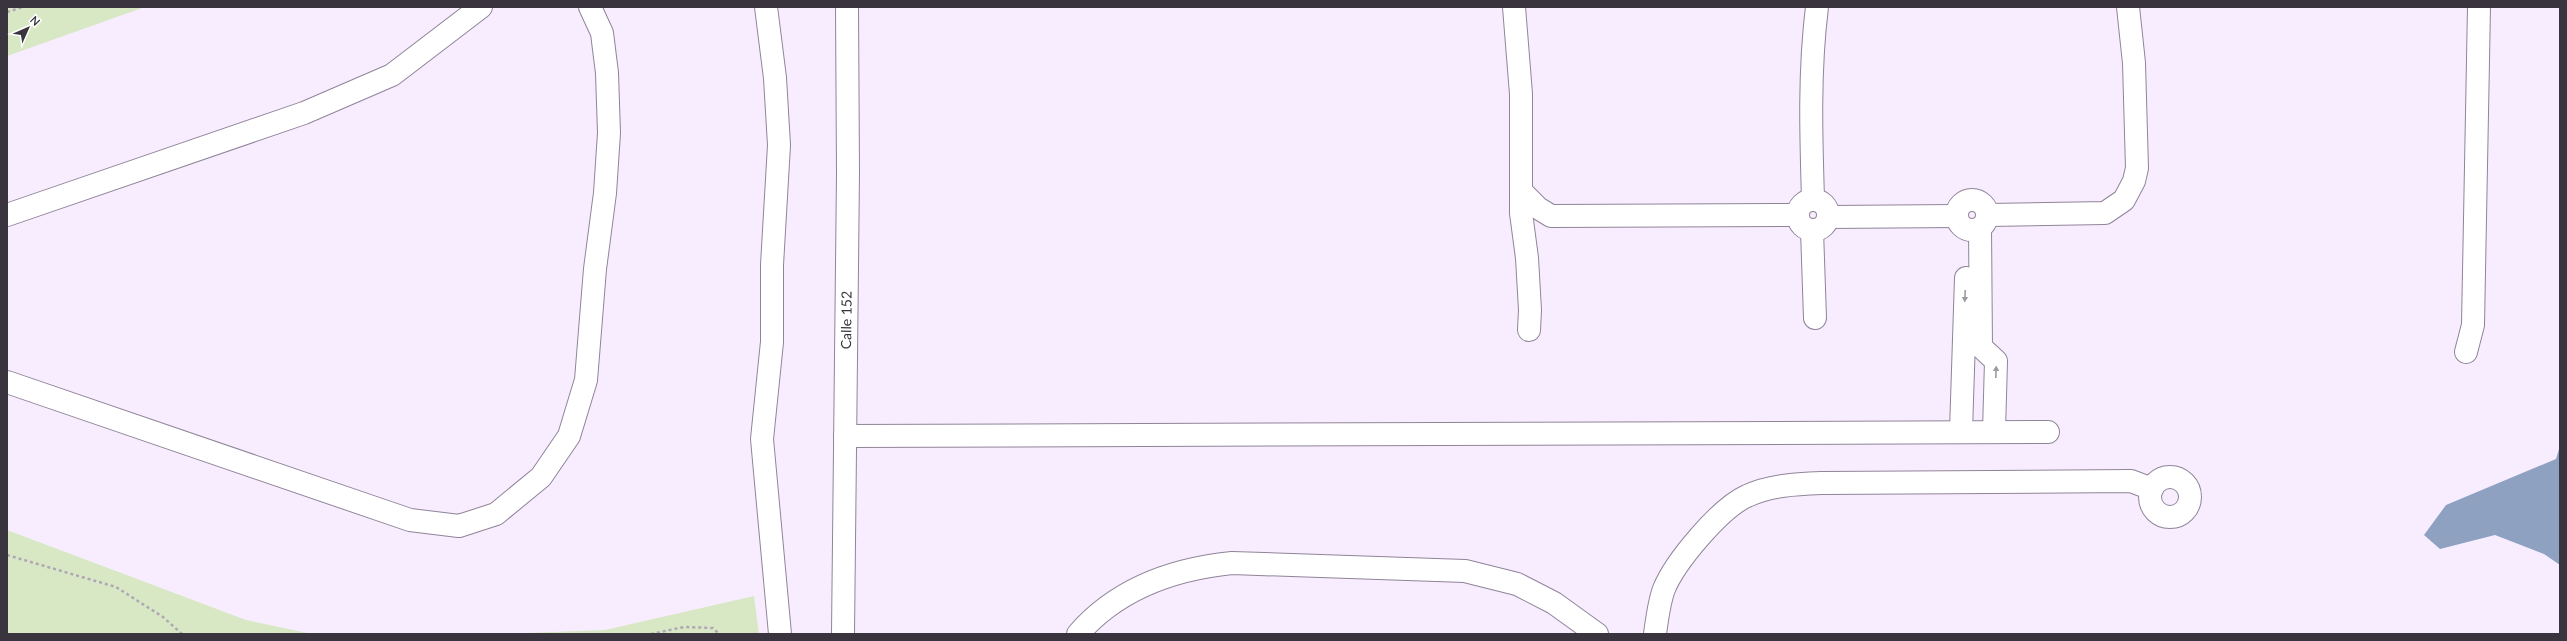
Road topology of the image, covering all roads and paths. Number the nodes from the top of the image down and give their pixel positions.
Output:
1 (23, 7) edge
2 (481, 7) edge
3 (590, 7) edge
4 (766, 7) edge
5 (848, 7) edge
6 (1514, 7) edge
7 (1816, 7) edge
8 (2128, 7) edge
9 (2479, 7) edge
10 (7, 12) edge
11 (1521, 191) junction
12 (1813, 199) junction
13 (7, 215) edge
14 (1551, 216) junction
15 (1828, 217) junction
16 (1972, 222) junction
17 (1804, 223) junction
18 (1526, 242) junction
19 (1815, 318) dead end
20 (1529, 330) dead end
21 (2466, 352) dead end
22 (7, 382) edge
23 (1961, 431) junction
24 (1994, 432) junction
25 (2048, 432) dead end
26 (845, 436) junction
27 (2152, 489) dead end
28 (7, 554) edge
29 (1657, 624) edge
30 (182, 634) edge
31 (651, 634) edge
32 (719, 634) edge
33 (780, 634) edge
34 (843, 634) edge
35 (1078, 634) edge
36 (1597, 634) edge
37 (1643, 634) edge

1 - 10 path
2 - 13 street
3 - 22 street
4 - 33 street
5 - 26 street, Calle 152
6 - 11 street
7 - 12 street
8 - 16 street
9 - 21 street
11 - 14 street
11 - 18 street
12 - 15 street
12 - 17 street
14 - 17 street
14 - 18 street
15 - 16 street
15 - 17 street
16 -> 23 street
24 -> 16 street
17 - 19 street
18 - 20 street
23 - 24 street
23 - 26 street
24 - 25 street
26 - 34 street, Calle 152
27 - 29 street
28 - 30 path
29 - 37 street
31 - 32 path
35 - 36 street

